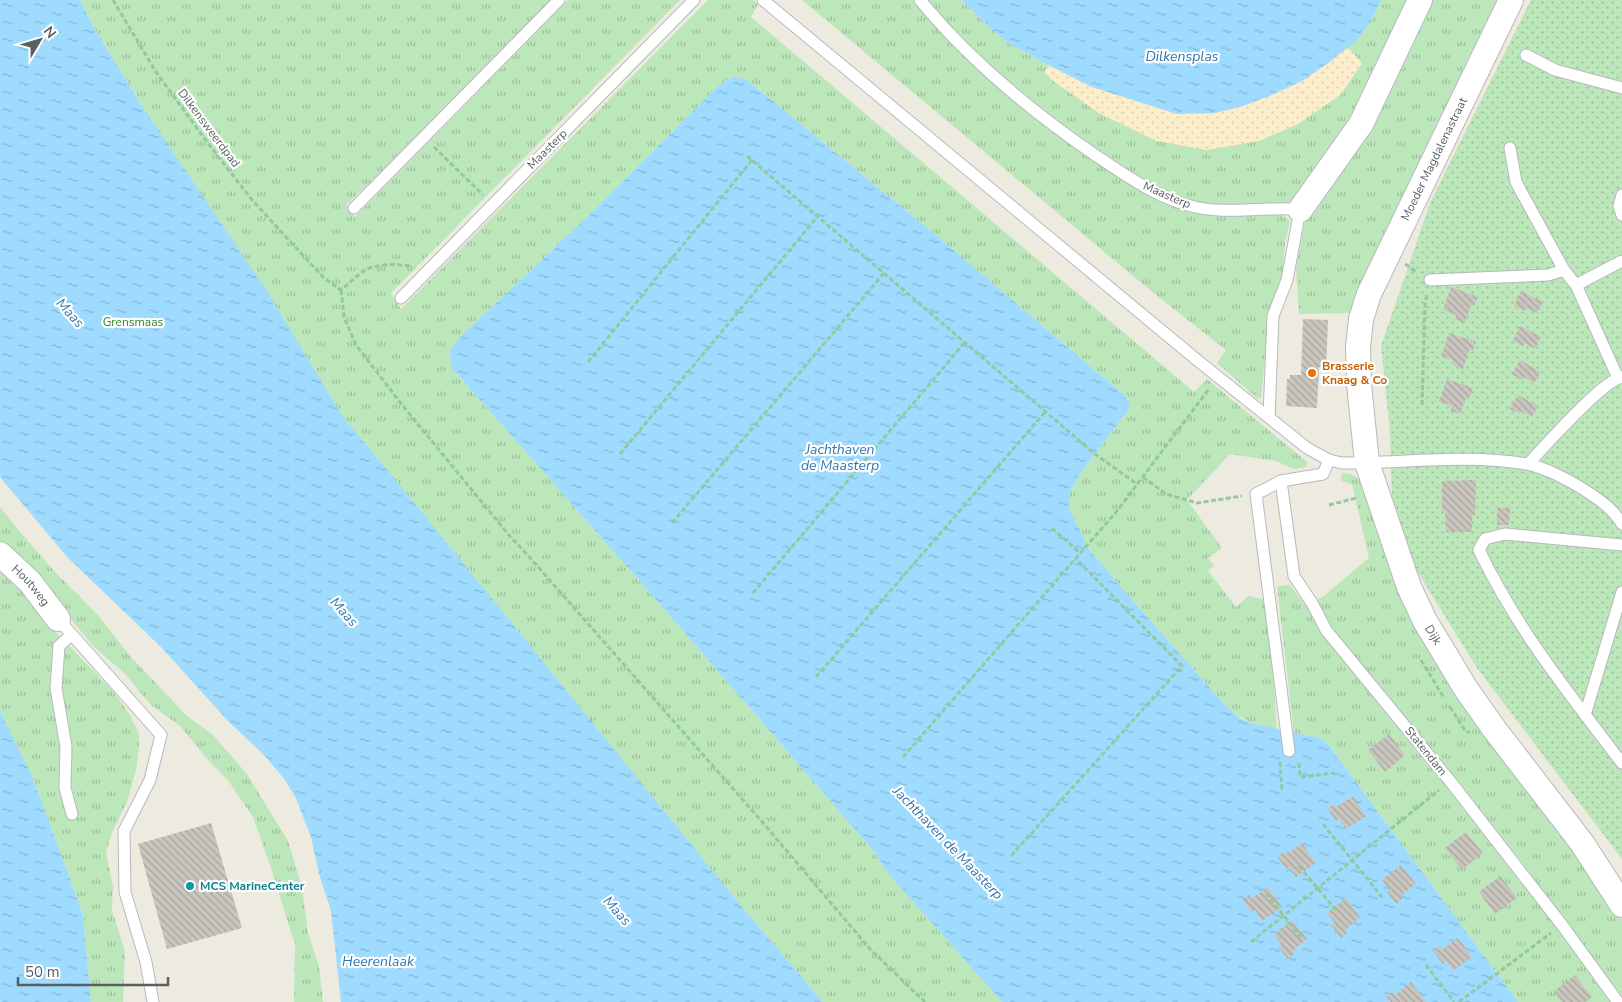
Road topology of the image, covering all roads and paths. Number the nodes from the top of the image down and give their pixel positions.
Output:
1 (113, 0) edge
2 (559, 0) edge
3 (694, 0) edge
4 (763, 0) edge
5 (920, 0) edge
6 (1420, 0) edge
7 (1511, 0) edge
8 (1526, 55) dead end
9 (1622, 88) edge
10 (424, 138) junction
11 (1510, 148) dead end
12 (747, 156) dead end
13 (752, 160) junction
14 (1622, 195) edge
15 (493, 204) junction
16 (354, 208) dead end
17 (1300, 210) junction
18 (1622, 215) edge
19 (818, 216) junction
20 (1388, 253) junction
21 (1622, 261) edge
22 (1564, 270) junction
23 (427, 272) junction
24 (884, 273) junction
25 (1430, 280) junction
26 (1576, 285) junction
27 (340, 290) junction
28 (400, 298) dead end
29 (1362, 319) joint
30 (965, 342) junction
31 (588, 362) dead end
32 (1218, 377) junction
33 (1620, 378) edge
34 (1422, 405) dead end
35 (1046, 411) junction
36 (1269, 416) junction
37 (620, 454) dead end
38 (1329, 460) junction
39 (1367, 463) junction
40 (1528, 464) junction
41 (1142, 477) junction
42 (1281, 481) junction
43 (1137, 484) junction
44 (1376, 493) junction
45 (1256, 494) junction
46 (1328, 505) dead end
47 (672, 523) dead end
48 (1622, 524) edge
49 (1052, 528) dead end
50 (1622, 545) edge
51 (1080, 553) junction
52 (0, 554) edge
53 (1076, 559) junction
54 (1622, 592) edge
55 (753, 593) dead end
56 (64, 627) junction
57 (816, 676) dead end
58 (1585, 715) junction
59 (1289, 751) dead end
60 (903, 756) dead end
61 (1622, 763) edge
62 (1335, 773) dead end
63 (1300, 777) dead end
64 (1450, 781) junction
65 (72, 814) dead end
66 (1323, 824) dead end
67 (1012, 856) dead end
68 (1352, 860) junction
69 (1300, 866) dead end
70 (1318, 888) junction
71 (1266, 893) dead end
72 (1382, 897) dead end
73 (1622, 905) edge
74 (1336, 910) dead end
75 (1284, 916) junction
76 (1562, 925) junction
77 (1302, 938) dead end
78 (1251, 942) dead end
79 (1426, 965) dead end
80 (153, 1002) edge
81 (925, 1002) edge
82 (1454, 1002) edge
83 (1459, 1002) edge
84 (1618, 1002) edge

1 - 27 path, Dilkensweerdpad
2 - 10 lane
3 - 15 lane, Maasterp
4 - 32 lane
5 - 17 lane, Maasterp
6 - 17 street
7 - 20 street, Moeder Magdalenastraat
8 - 9 lane
10 - 15 path
10 - 16 lane
11 - 22 lane
12 - 13 path
13 - 19 path
13 - 31 path
14 - 18 lane
15 - 23 lane, Maasterp
17 - 36 lane
19 - 24 path
19 - 37 path
20 - 25 path
20 - 29 street, Moeder Magdalenastraat
21 - 26 lane
22 - 25 lane
22 - 26 lane
23 - 27 path
23 - 28 lane, Maasterp
24 - 30 path
24 - 47 path
25 - 34 path
26 - 33 lane
27 - 81 path
29 - 39 street, Dijk
30 - 35 path
30 - 55 path
32 - 36 lane
32 - 41 path
33 - 40 lane
35 - 43 path
35 - 57 path
36 - 38 lane
38 - 39 lane
38 - 42 lane
39 - 40 lane
39 - 44 street, Dijk
40 - 48 lane
41 - 43 path
41 - 45 path
42 - 45 lane
42 - 64 lane, Statendam
43 - 51 path
44 - 46 path
44 - 73 street, Dijk
45 - 59 lane
49 - 51 path
50 - 58 lane
51 - 53 path
52 - 56 street, Houtweg
53 - 60 path
53 - 67 path
54 - 58 lane
56 - 65 lane
56 - 80 lane
58 - 61 lane
62 - 63 path
64 - 68 path
64 - 76 lane, Statendam
66 - 68 path
68 - 70 path
68 - 72 path
69 - 70 path
70 - 74 path
70 - 75 path
71 - 75 path
75 - 77 path
75 - 78 path
76 - 83 path
76 - 84 lane, Statendam
79 - 82 path

